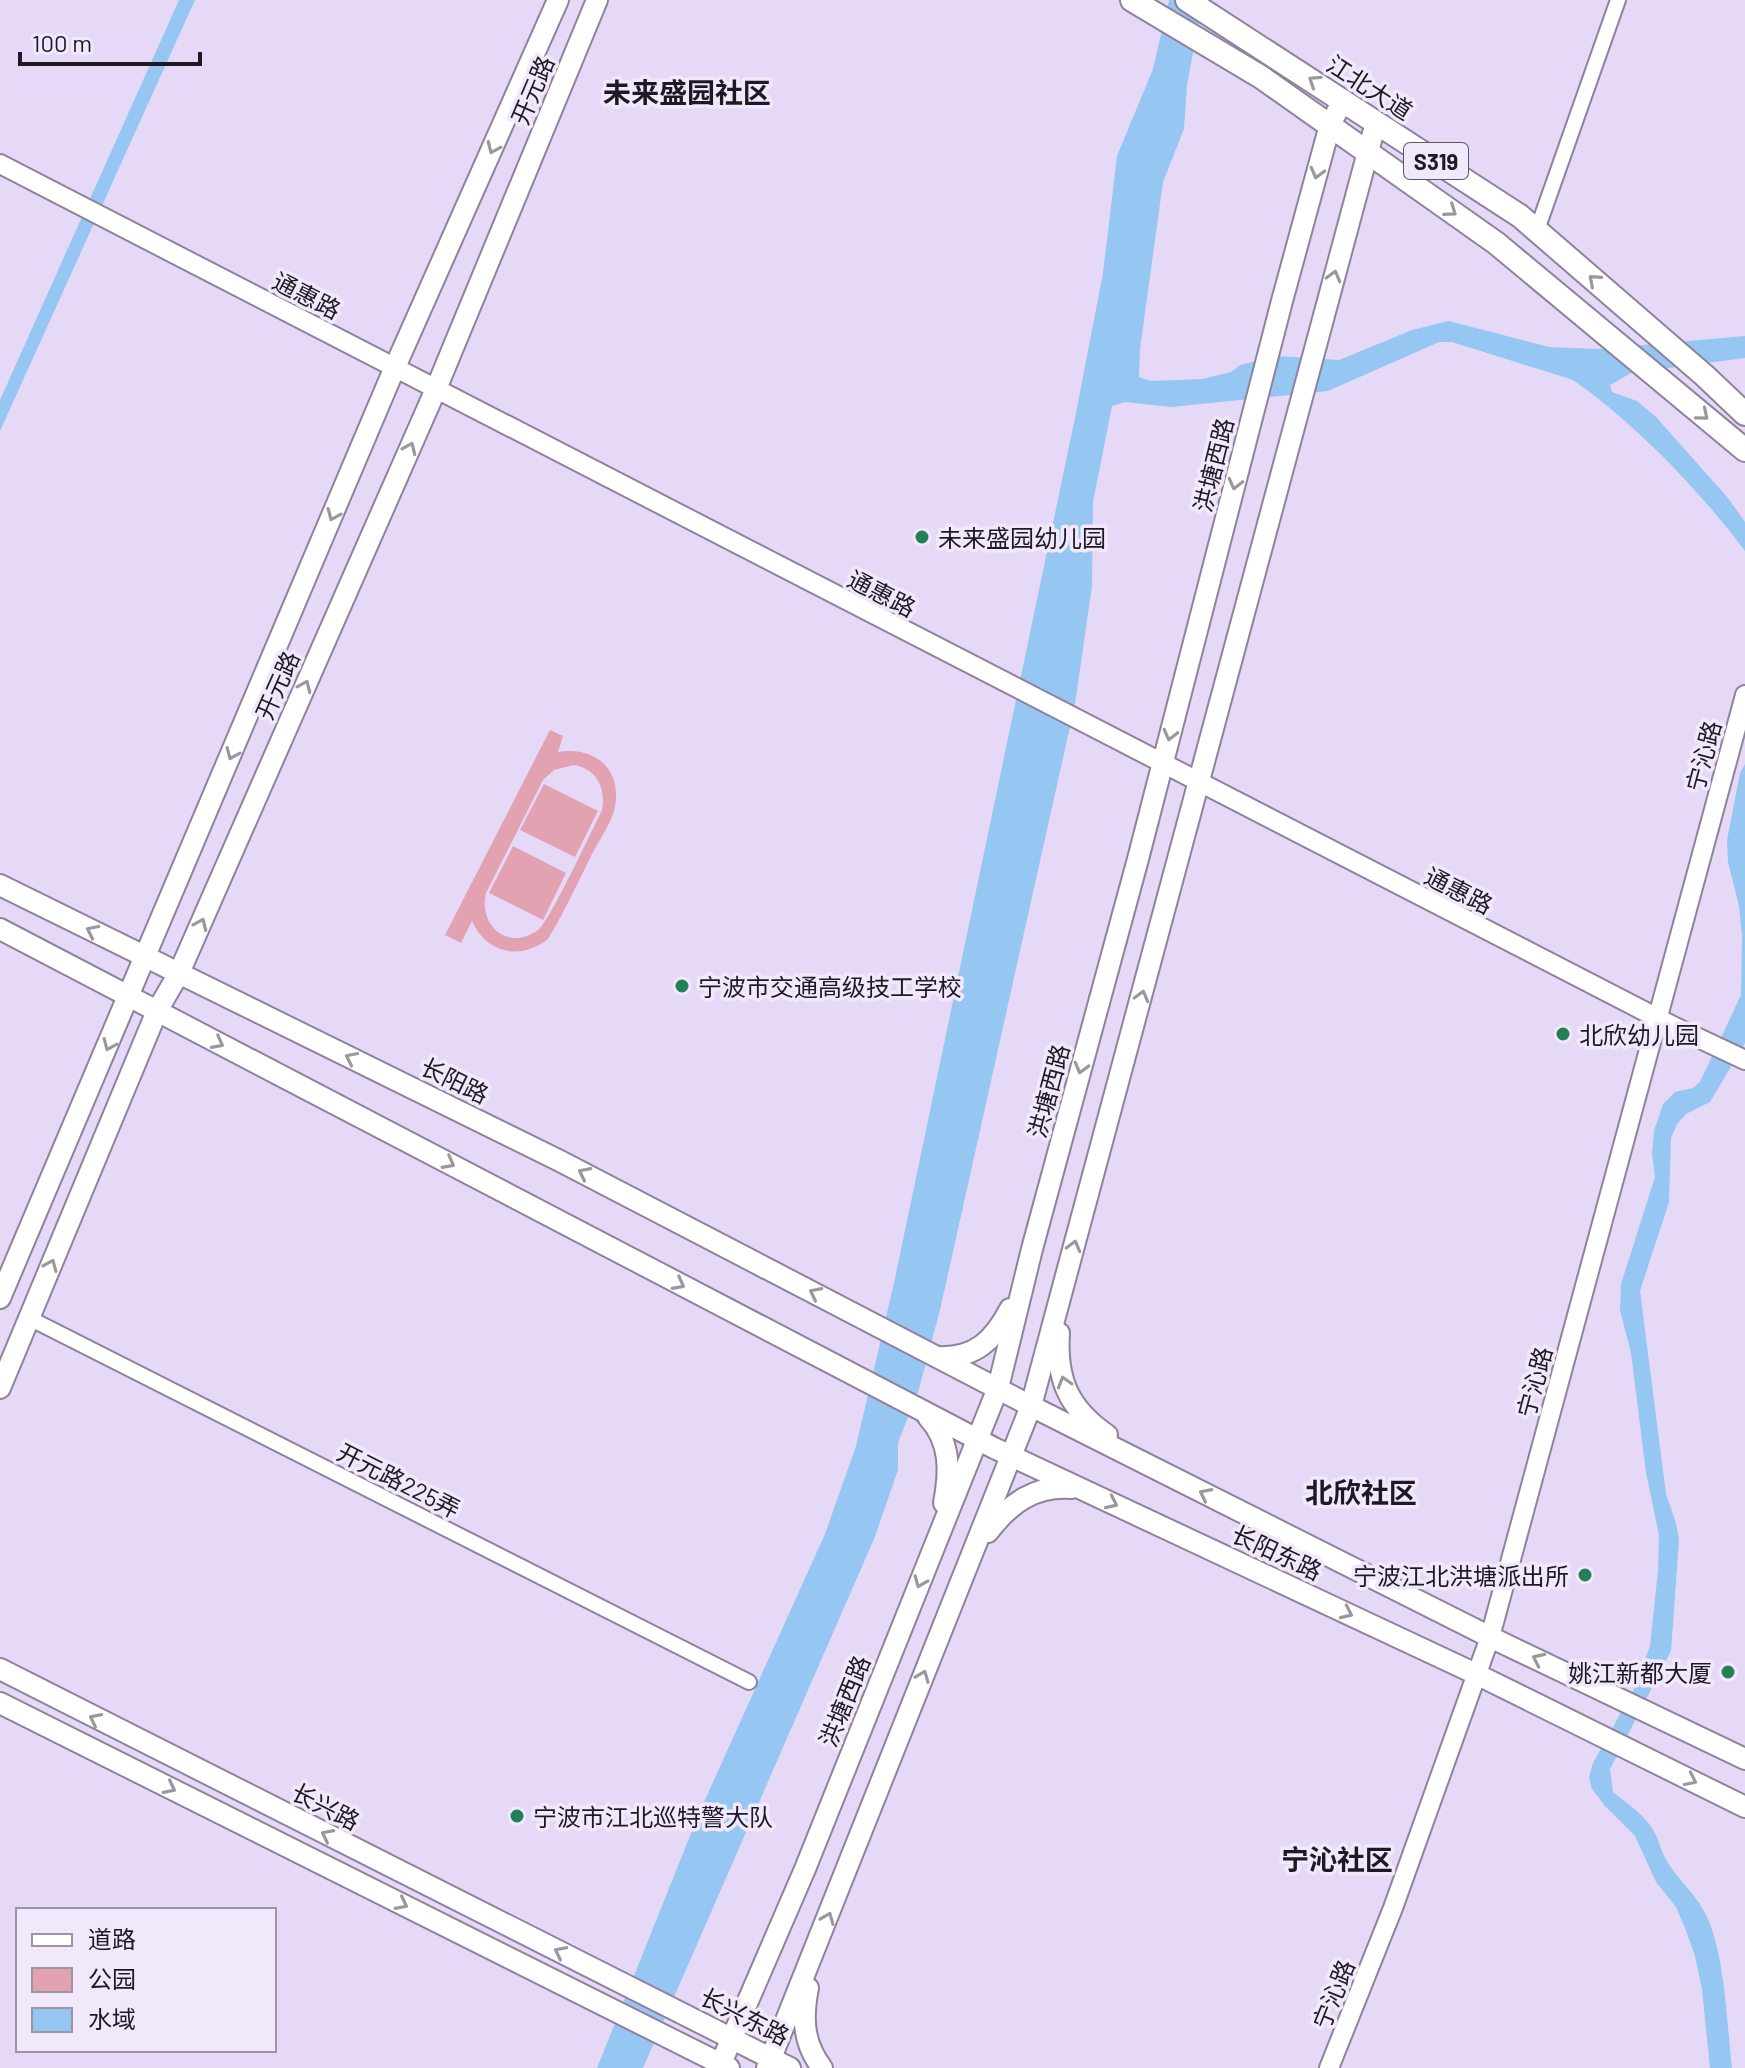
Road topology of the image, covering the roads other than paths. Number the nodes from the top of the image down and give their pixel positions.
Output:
1 (558, 0) edge
2 (597, 0) edge
3 (1132, 0) edge
4 (1618, 0) edge
5 (1196, 6) edge
6 (1343, 100) junction
7 (1376, 122) junction
8 (1330, 125) junction
9 (1367, 151) junction
10 (0, 164) edge
11 (1537, 230) junction
12 (395, 367) junction
13 (436, 389) junction
14 (1745, 414) edge
15 (1745, 450) edge
16 (1745, 695) edge
17 (1162, 765) junction
18 (1198, 783) junction
19 (0, 885) edge
20 (0, 929) edge
21 (146, 958) junction
22 (179, 973) junction
23 (129, 997) junction
24 (157, 1011) junction
25 (1656, 1018) junction
26 (1745, 1060) edge
27 (1026, 1272) junction
28 (1064, 1285) junction
29 (0, 1298) edge
30 (29, 1318) junction
31 (934, 1355) junction
32 (0, 1388) edge
33 (998, 1388) junction
34 (1031, 1406) junction
35 (919, 1409) junction
36 (977, 1439) junction
37 (1012, 1457) junction
38 (1160, 1471) junction
39 (1081, 1489) junction
40 (938, 1537) junction
41 (974, 1551) junction
42 (1490, 1637) junction
43 (0, 1669) edge
44 (1476, 1674) junction
45 (749, 1682) dead end
46 (0, 1703) edge
47 (1745, 1759) edge
48 (1745, 1807) edge
49 (815, 1949) junction
50 (676, 2010) joint
51 (732, 2038) junction
52 (777, 2065) edge
53 (723, 2067) edge
54 (822, 2068) edge
55 (1329, 2068) edge

1 -> 12 main road, 开元路
2 - 13 main road, 开元路
3 - 8 main road, S319
4 - 11 street
6 -> 5 main road, 江北大道 / S319
6 - 7 main road, 江北大道 / S319
6 - 8 main road, 洪塘西路
7 - 9 main road
7 - 11 main road, 江北大道 / S319
8 - 9 main road, S319
8 -> 17 main road, 洪塘西路
9 -> 15 main road, S319
18 -> 9 main road
10 - 12 street, 通惠路
14 -> 11 main road, 江北大道 / S319
12 - 13 street, 通惠路
12 -> 21 main road, 开元路
13 - 17 street, 通惠路
22 -> 13 main road, 开元路
16 - 25 street, 宁沁路
17 - 18 street, 通惠路
17 -> 27 main road, 洪塘西路
18 - 25 street, 通惠路
28 -> 18 main road
21 -> 19 main road, 长阳路
20 - 23 main road
21 - 22 main road, 长阳路
21 - 23 main road, 开元路
22 - 24 main road, 开元路
31 -> 22 main road, 长阳路
23 - 24 main road
23 -> 29 main road, 开元路
30 -> 24 main road, 开元路
24 -> 35 main road, 长阳东路
25 - 26 street, 通惠路
25 - 42 street, 宁沁路
27 - 31 main road
27 - 33 main road, 洪塘西路
28 - 34 main road
38 -> 28 main road
30 - 32 main road, 开元路
30 - 45 street, 开元路225弄
31 - 33 main road, 长阳东路
33 - 34 main road, 长阳东路
33 - 36 main road, 洪塘西路
34 - 37 main road
34 - 38 main road, 长阳东路
35 - 36 main road, 长阳东路
35 - 40 main road
36 - 37 main road, 长阳东路
36 - 40 main road, 洪塘西路
37 - 39 main road, 长阳东路
37 - 41 main road
42 -> 38 main road, 长阳东路
39 - 41 main road
39 -> 44 main road, 长阳东路
40 -> 51 main road, 洪塘西路
49 -> 41 main road
42 - 44 street, 宁沁路
47 -> 42 main road, 长阳东路
50 -> 43 main road, 长兴路
44 -> 48 main road, 长阳东路
44 - 55 street, 宁沁路
46 -> 53 main road
49 - 52 main road
49 - 54 main road
50 - 51 main road, 长兴东路
51 - 52 main road, 长兴东路
51 - 53 main road, 洪塘西路

